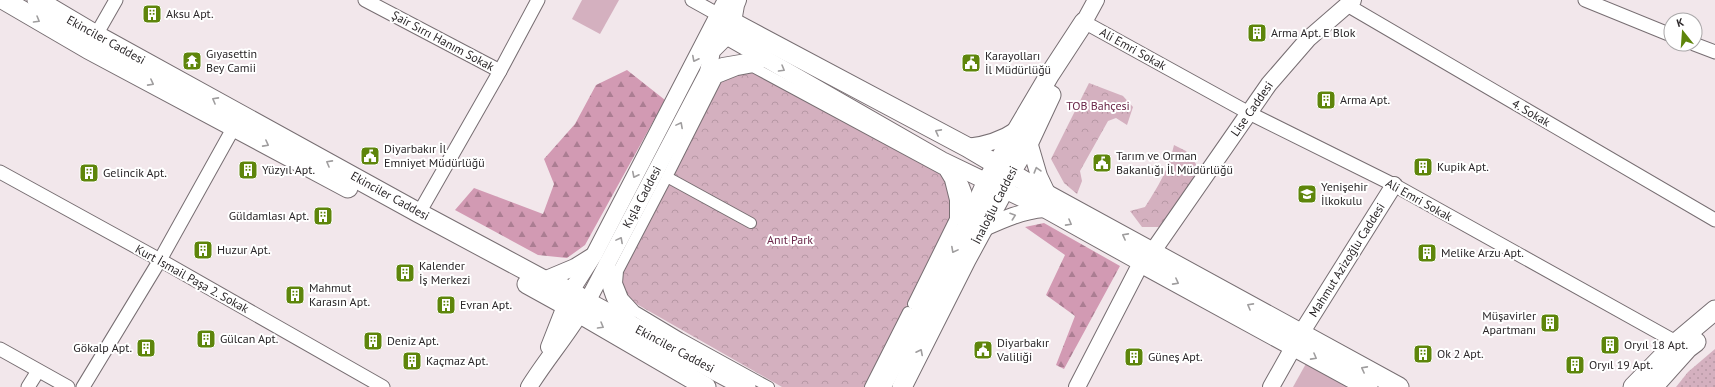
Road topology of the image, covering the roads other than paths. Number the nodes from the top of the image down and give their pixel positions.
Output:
1 (4, 0) edge
2 (37, 0) edge
3 (116, 0) edge
4 (365, 0) edge
5 (538, 0) edge
6 (692, 0) edge
7 (738, 0) edge
8 (1096, 0) edge
9 (1585, 0) edge
10 (1350, 3) edge
11 (723, 20) edge
12 (1084, 22) junction
13 (1663, 32) edge
14 (92, 42) junction
15 (1703, 47) edge
16 (1715, 52) edge
17 (764, 59) junction
18 (500, 71) junction
19 (708, 72) junction
20 (1250, 113) junction
21 (234, 127) junction
22 (1024, 135) junction
23 (967, 147) junction
24 (942, 160) junction
25 (1004, 168) junction
26 (0, 172) edge
27 (667, 177) junction
28 (1394, 185) junction
29 (996, 186) junction
30 (1046, 202) junction
31 (419, 213) junction
32 (1715, 220) edge
33 (751, 223) dead end
34 (975, 228) junction
35 (594, 255) junction
36 (1147, 258) junction
37 (160, 260) junction
38 (607, 264) junction
39 (544, 280) junction
40 (576, 303) junction
41 (1715, 310) edge
42 (631, 325) junction
43 (1715, 327) edge
44 (1297, 340) junction
45 (1683, 345) junction
46 (0, 349) edge
47 (38, 371) junction
48 (28, 387) edge
49 (68, 387) edge
50 (83, 387) edge
51 (384, 387) edge
52 (529, 387) edge
53 (706, 387) edge
54 (746, 387) edge
55 (769, 387) edge
56 (870, 387) edge
57 (881, 387) edge
58 (902, 387) edge
59 (1077, 387) edge
60 (1272, 387) edge
61 (1368, 387) edge
62 (1399, 387) edge
63 (1633, 387) edge
64 (1653, 387) edge

1 -> 14 main road, Ekinciler Caddesi
2 - 14 main road, Ekinciler Caddesi
3 - 14 street
4 - 18 street, Şair Sırrı Hanım Sokak
5 - 18 street
6 - 11 street
7 - 11 street
8 - 12 street
9 - 13 street
10 - 20 street, Lise Caddesi
10 - 32 street, 4. Sokak
11 - 17 street
11 - 19 street, Kışla Caddesi
23 -> 11 main road
11 -> 35 street
12 - 20 street, Ali Emri Sokak
12 - 22 main road
14 -> 21 main road, Ekinciler Caddesi
31 -> 14 main road, Ekinciler Caddesi
15 - 16 street
17 - 19 street
17 -> 24 street
18 - 31 street
38 -> 19 street, Kışla Caddesi
20 - 28 street, Ali Emri Sokak
20 - 36 street, Lise Caddesi
21 - 37 street
21 -> 40 main road, Ekinciler Caddesi
22 - 23 street
22 - 25 main road
30 -> 22 street
23 - 25 main road
24 - 29 street
24 - 34 street
25 - 29 main road
25 - 30 main road
26 - 37 street, Kurt İsmail Paşa 2. Sokak
27 - 33 street
27 - 55 street
27 - 56 street
28 - 44 street, Mahmut Azizoğlu Caddesi
28 - 45 street, Ali Emri Sokak
29 - 30 street
29 - 34 main road
34 -> 30 street
30 - 36 main road
31 - 39 main road, Ekinciler Caddesi
34 -> 57 main road
58 -> 34 main road, İnaloğlu Caddesi
35 - 39 street
35 - 40 street
36 - 44 main road
36 - 59 street, Lise Caddesi
37 - 50 street
37 - 51 street, Kurt İsmail Paşa 2. Sokak
38 - 40 street, Kışla Caddesi
38 - 42 street
39 - 40 main road, Ekinciler Caddesi
40 - 42 main road, Ekinciler Caddesi
40 - 52 street
40 -> 53 main road, Ekinciler Caddesi
41 - 45 main road
42 - 54 main road, Ekinciler Caddesi
43 - 45 main road
44 - 60 street, Mahmut Azizoğlu Caddesi
44 -> 61 main road
62 -> 44 main road
45 - 63 main road
45 - 64 main road
46 - 47 street
47 - 48 street
47 - 49 street

